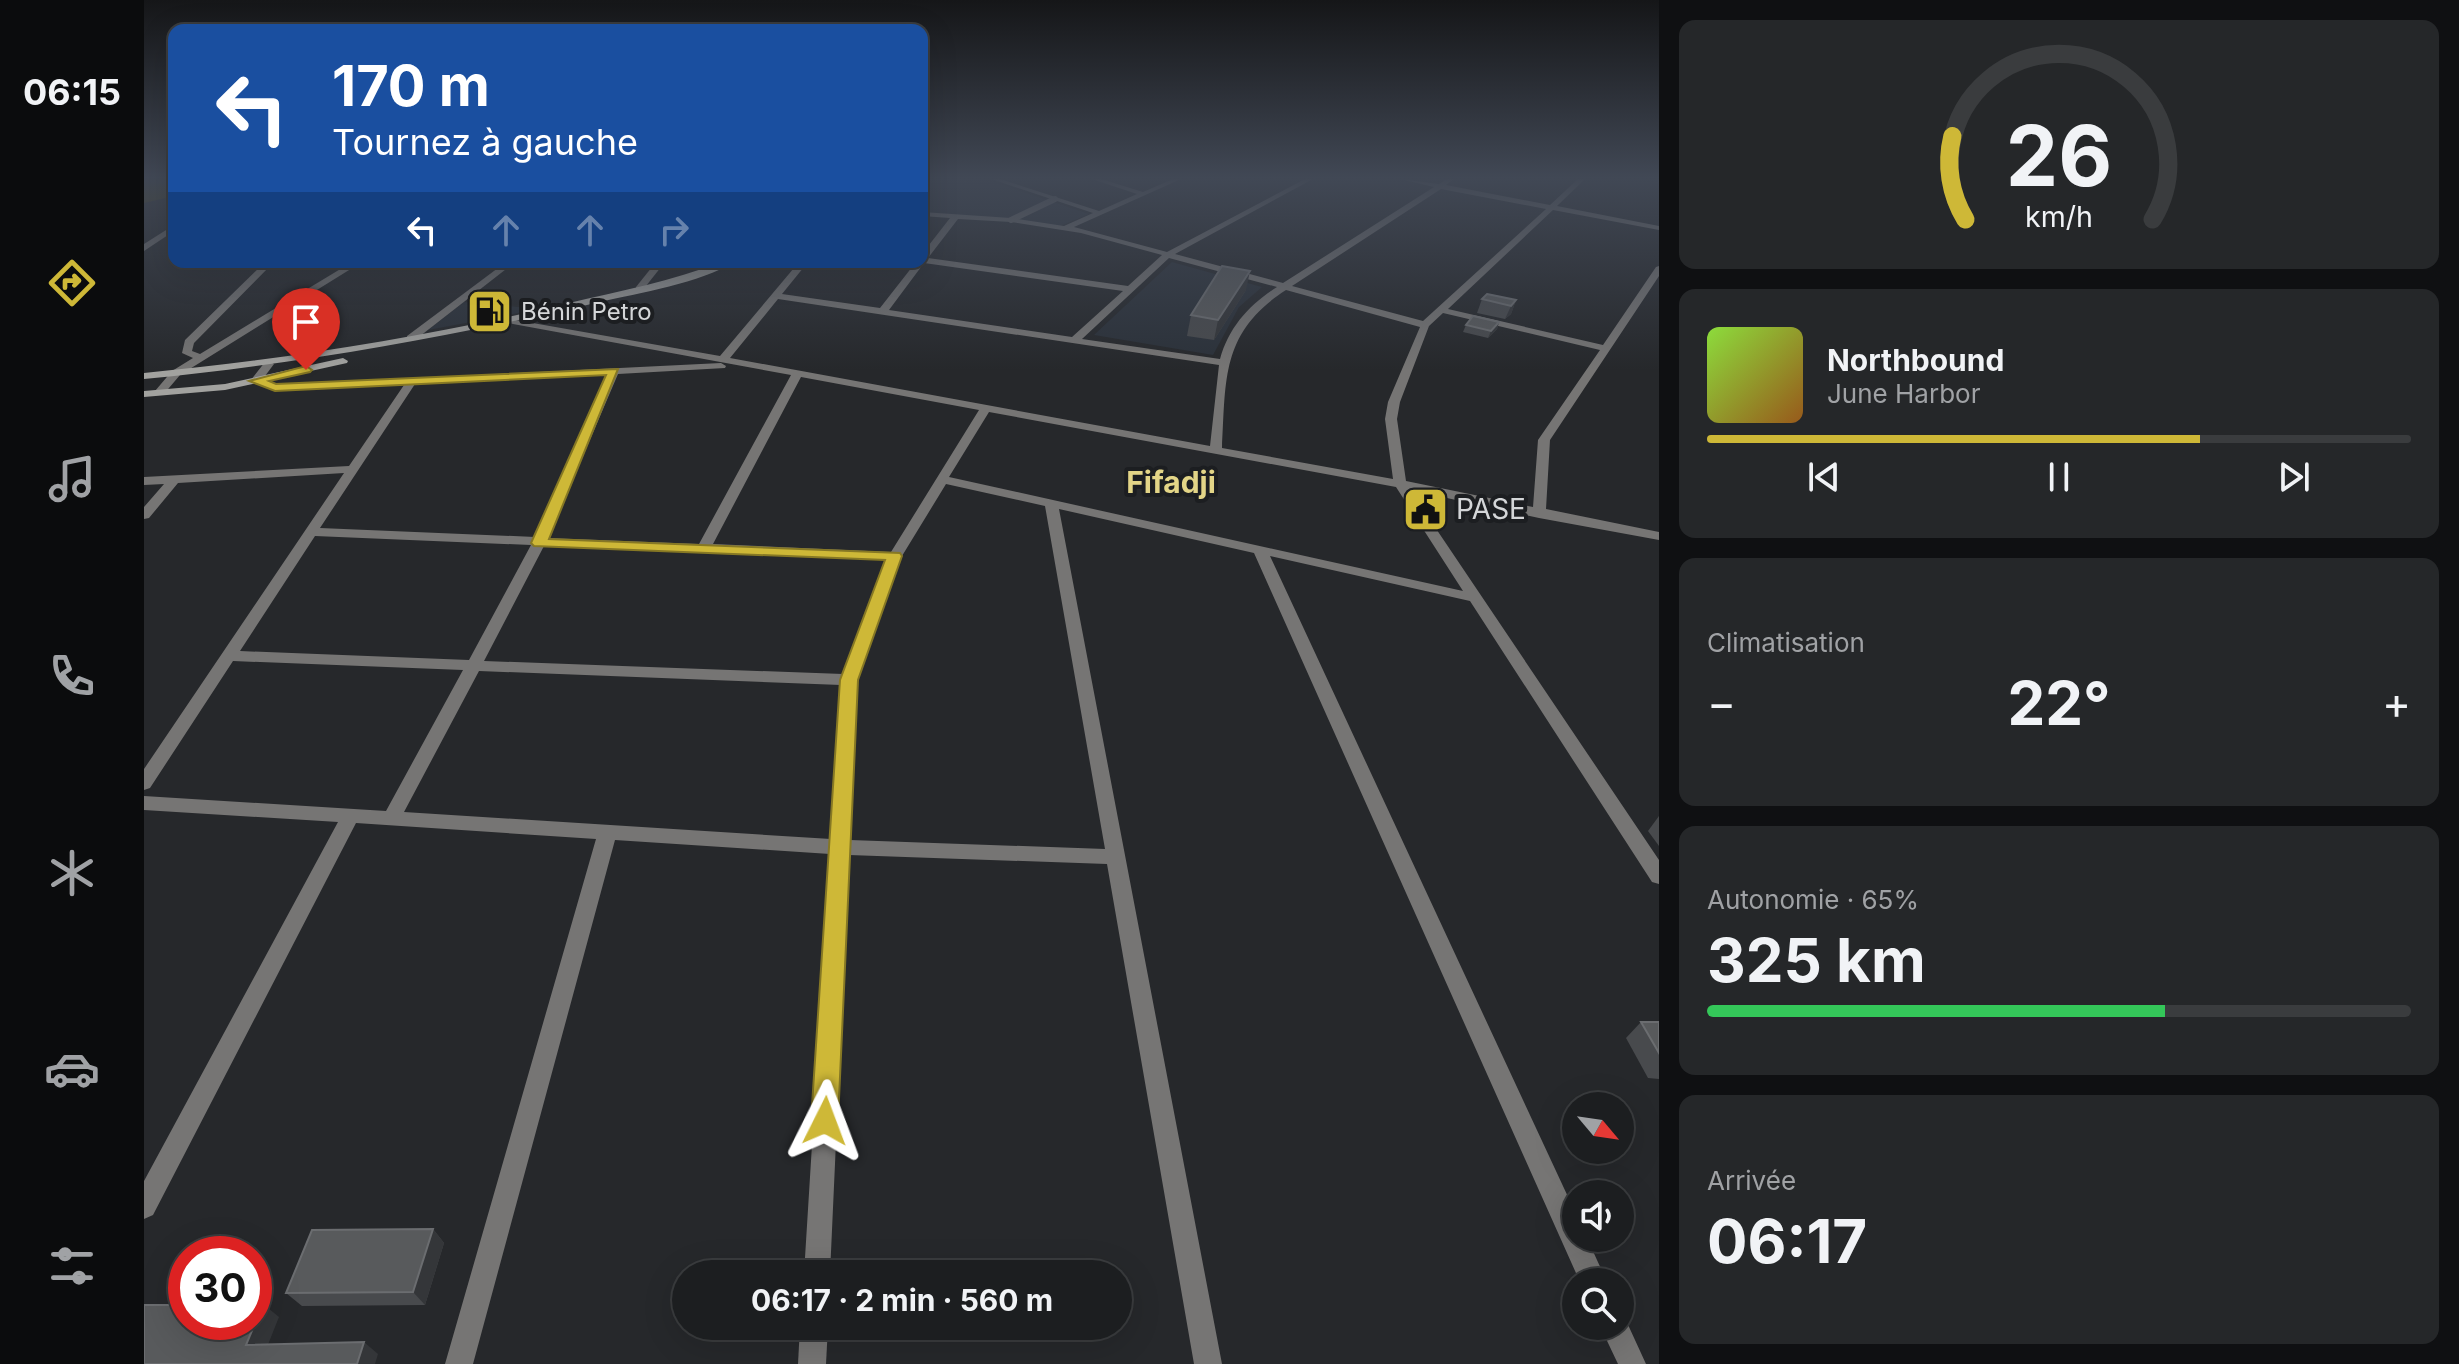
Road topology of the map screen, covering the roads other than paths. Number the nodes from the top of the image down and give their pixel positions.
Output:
1 (1121, 243) edge
2 (1190, 243) edge
3 (1353, 243) edge
4 (1516, 243) edge
5 (1167, 255) junction
6 (928, 262) edge
7 (264, 268) edge
8 (348, 268) edge
9 (503, 268) edge
10 (656, 268) edge
11 (709, 268) edge
12 (799, 268) edge
13 (916, 268) edge
14 (1659, 269) edge
15 (1286, 286) junction
16 (639, 289) junction
17 (1130, 289) junction
18 (778, 296) junction
19 (1441, 310) junction
20 (882, 312) junction
21 (513, 321) junction
22 (1425, 325) junction
23 (470, 329) junction
24 (411, 338) junction
25 (1075, 340) junction
26 (1605, 348) junction
27 (202, 358) junction
28 (723, 359) junction
29 (1223, 363) junction
30 (269, 364) junction
31 (751, 364) junction
32 (614, 371) junction
33 (176, 373) junction
34 (798, 373) junction
35 (144, 376) edge
36 (255, 381) junction
37 (411, 382) junction
38 (159, 393) junction
39 (144, 394) edge
40 (986, 407) junction
41 (1216, 450) junction
42 (354, 469) junction
43 (942, 479) junction
44 (174, 480) junction
45 (144, 481) edge
46 (1400, 484) junction
47 (1051, 502) junction
48 (1539, 514) junction
49 (144, 515) edge
50 (312, 532) junction
51 (1659, 536) edge
52 (539, 543) junction
53 (704, 548) junction
54 (1259, 548) junction
55 (895, 556) junction
56 (1475, 598) junction
57 (229, 656) junction
58 (474, 665) junction
59 (849, 680) junction
60 (144, 783) edge
61 (144, 803) edge
62 (350, 817) junction
63 (391, 820) junction
64 (608, 831) junction
65 (839, 847) junction
66 (1117, 857) junction
67 (1659, 876) edge
68 (144, 1206) edge
69 (818, 1260) edge
70 (1588, 1268) edge
71 (813, 1340) edge
72 (1621, 1340) edge
73 (459, 1364) edge
74 (812, 1364) edge
75 (1208, 1364) edge
76 (1632, 1364) edge

1 - 5 street
2 - 5 street
3 - 15 street
4 - 19 street
5 - 15 street
5 - 17 street
6 - 17 street
7 - 27 street
8 - 27 street
9 - 24 street
10 - 16 street
11 - 16 main road
12 - 18 street
13 - 20 street
14 - 26 street
15 - 22 street
15 - 29 street
16 - 21 main road
17 - 25 street
18 - 20 street
18 - 28 street
19 - 22 street
19 - 26 street
20 - 25 street
21 - 23 main road
21 - 28 street
22 - 46 street
23 - 24 main road
23 - 36 main road
24 - 30 main road
25 - 29 street
26 - 48 street
27 - 33 street
28 - 31 street
29 - 41 street
30 - 33 main road
30 - 36 street
31 - 32 street
31 - 34 street
32 - 37 street
32 - 52 street
33 - 35 main road
33 - 38 street
34 - 40 street
34 - 53 street
36 - 37 street
36 - 38 main road
37 - 42 street
38 - 39 main road
40 - 41 street
40 - 43 street
41 - 46 street
42 - 44 street
42 - 50 street
43 - 47 street
43 - 55 street
44 - 45 street
44 - 49 street
46 - 48 street
46 - 56 street
47 - 54 street
47 - 66 street
48 - 51 street
50 - 52 street
50 - 57 street
52 - 53 street
52 - 58 street
53 - 55 street
54 - 56 street
54 - 70 street
55 - 59 street
56 - 67 street
57 - 58 street
57 - 60 street
58 - 59 street
58 - 63 street
59 - 65 street
61 - 62 street
62 - 63 street
62 - 68 street
63 - 64 street
64 - 65 street
64 - 73 street
65 - 66 street
65 - 69 street
66 - 75 street
71 - 74 street
72 - 76 street

